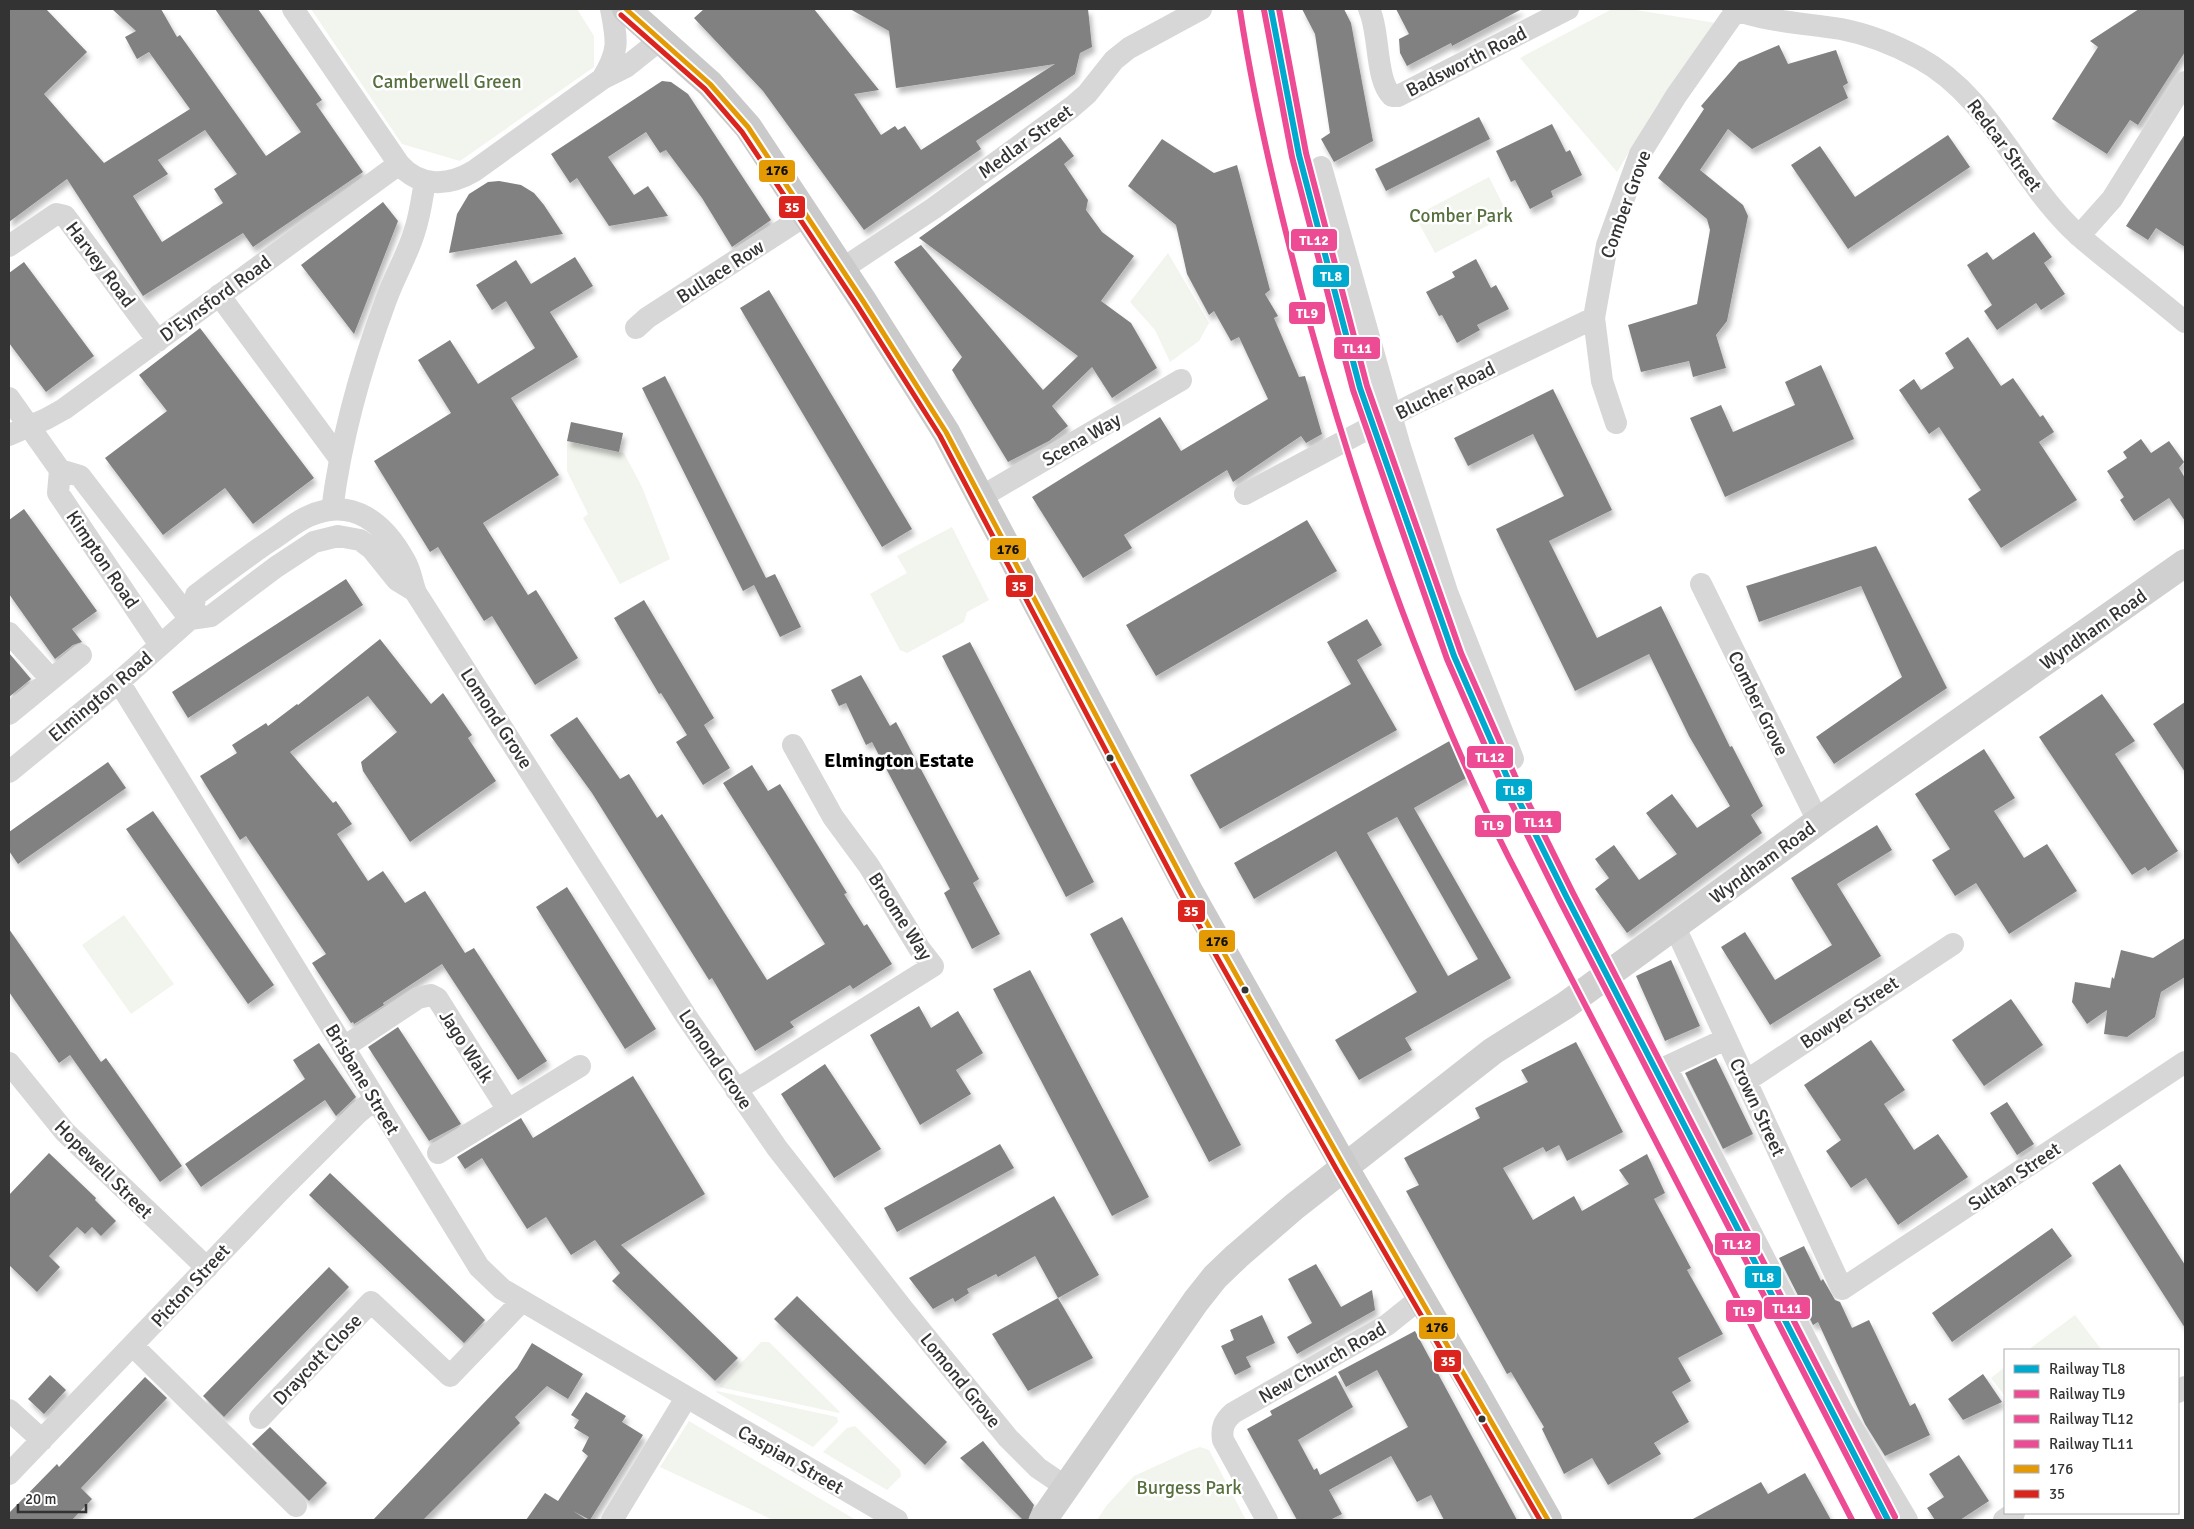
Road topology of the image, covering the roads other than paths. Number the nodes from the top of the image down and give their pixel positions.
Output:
1 (294, 9) edge
2 (612, 9) edge
3 (626, 9) edge
4 (1201, 9) edge
5 (1369, 9) edge
6 (1568, 9) edge
7 (1735, 9) edge
8 (656, 36) junction
9 (602, 79) junction
10 (2185, 82) edge
11 (399, 164) junction
12 (1321, 166) dead end
13 (425, 181) junction
14 (806, 215) junction
15 (2079, 236) junction
16 (9, 246) edge
17 (842, 269) junction
18 (220, 295) junction
19 (1594, 318) junction
20 (2185, 322) edge
21 (636, 328) dead end
22 (158, 340) junction
23 (1181, 380) dead end
24 (9, 398) edge
25 (1392, 415) junction
26 (1616, 423) dead end
27 (18, 431) edge
28 (340, 459) junction
29 (60, 470) junction
30 (1245, 494) dead end
31 (981, 497) junction
32 (332, 510) junction
33 (338, 536) joint
34 (2185, 563) edge
35 (1701, 584) dead end
36 (415, 591) junction
37 (190, 619) junction
38 (9, 633) edge
39 (160, 645) junction
40 (81, 655) dead end
41 (51, 679) junction
42 (119, 682) junction
43 (9, 714) edge
44 (793, 745) dead end
45 (1513, 759) dead end
46 (9, 772) edge
47 (1820, 820) junction
48 (1674, 925) junction
49 (1953, 944) dead end
50 (1726, 1039) junction
51 (344, 1047) junction
52 (2185, 1062) edge
53 (9, 1063) edge
54 (580, 1066) dead end
55 (1746, 1081) junction
56 (736, 1090) junction
57 (375, 1099) junction
58 (508, 1110) junction
59 (438, 1153) dead end
60 (1345, 1168) junction
61 (207, 1268) junction
62 (1842, 1289) joint
63 (1422, 1297) junction
64 (522, 1301) junction
65 (133, 1346) junction
66 (686, 1398) junction
67 (9, 1410) edge
68 (260, 1418) dead end
69 (42, 1440) junction
70 (9, 1474) edge
71 (1066, 1487) junction
72 (296, 1506) dead end
73 (612, 1520) edge
74 (897, 1520) edge
75 (1043, 1520) edge
76 (1267, 1520) edge
77 (1548, 1520) edge
78 (1907, 1520) edge

1 - 11 street
2 - 9 street
3 - 8 main road
4 - 17 street, Medlar Street
5 - 6 street, Badsworth Road
7 - 15 street, Redcar Street
7 - 19 street, Comber Grove
8 - 9 street
8 - 14 main road
9 - 13 street
10 - 15 street
11 - 13 street
11 - 18 street, D'Eynsford Road
12 - 25 street
13 - 28 street
14 - 17 main road
14 - 21 street, Bullace Row
15 - 20 street, Redcar Street
16 - 22 street, Harvey Road
17 - 31 main road
18 - 22 street, D'Eynsford Road
18 - 28 street
19 - 25 street, Blucher Road
19 - 26 street, Comber Grove
22 - 27 street, D'Eynsford Road
23 - 31 street, Scena Way
24 - 27 street
25 - 30 street, Blucher Road
25 - 45 street
27 - 29 street
28 - 32 street
29 - 37 street, Kimpton Road
29 - 39 street, Kimpton Road
31 - 60 main road
32 - 36 street, Lomond Grove
32 - 37 street
33 - 36 street, Lomond Grove
33 - 37 street, Elmington Road
34 - 47 street, Wyndham Road
35 - 47 street, Comber Grove
36 - 56 street, Lomond Grove
37 - 39 street, Elmington Road
38 - 41 street
39 - 42 street, Elmington Road
40 - 41 street
41 - 43 street
42 - 46 street, Elmington Road
42 - 51 street, Brisbane Street
44 - 56 street, Broome Way
47 - 48 street, Wyndham Road
48 - 50 street, Crown Street
48 - 60 street, Wyndham Road
49 - 55 street, Bowyer Street
50 - 55 street, Crown Street
50 - 78 street
51 - 57 street, Brisbane Street
51 - 58 street, Jago Walk
52 - 62 street, Sultan Street
53 - 61 street, Hopewell Street
54 - 58 street
55 - 62 street, Crown Street
56 - 71 street, Lomond Grove
57 - 61 street, Picton Street
57 - 64 street, Brisbane Street
58 - 59 street
60 - 63 main road
60 - 71 street, Wyndham Road
61 - 65 street, Picton Street
63 - 76 street, New Church Road
63 - 77 main road
64 - 66 street, Brisbane Street
64 - 68 street, Draycott Close
65 - 69 street, Picton Street
65 - 72 street
66 - 73 street
66 - 74 street, Caspian Street
67 - 69 street
69 - 70 street, Picton Street
71 - 75 street

